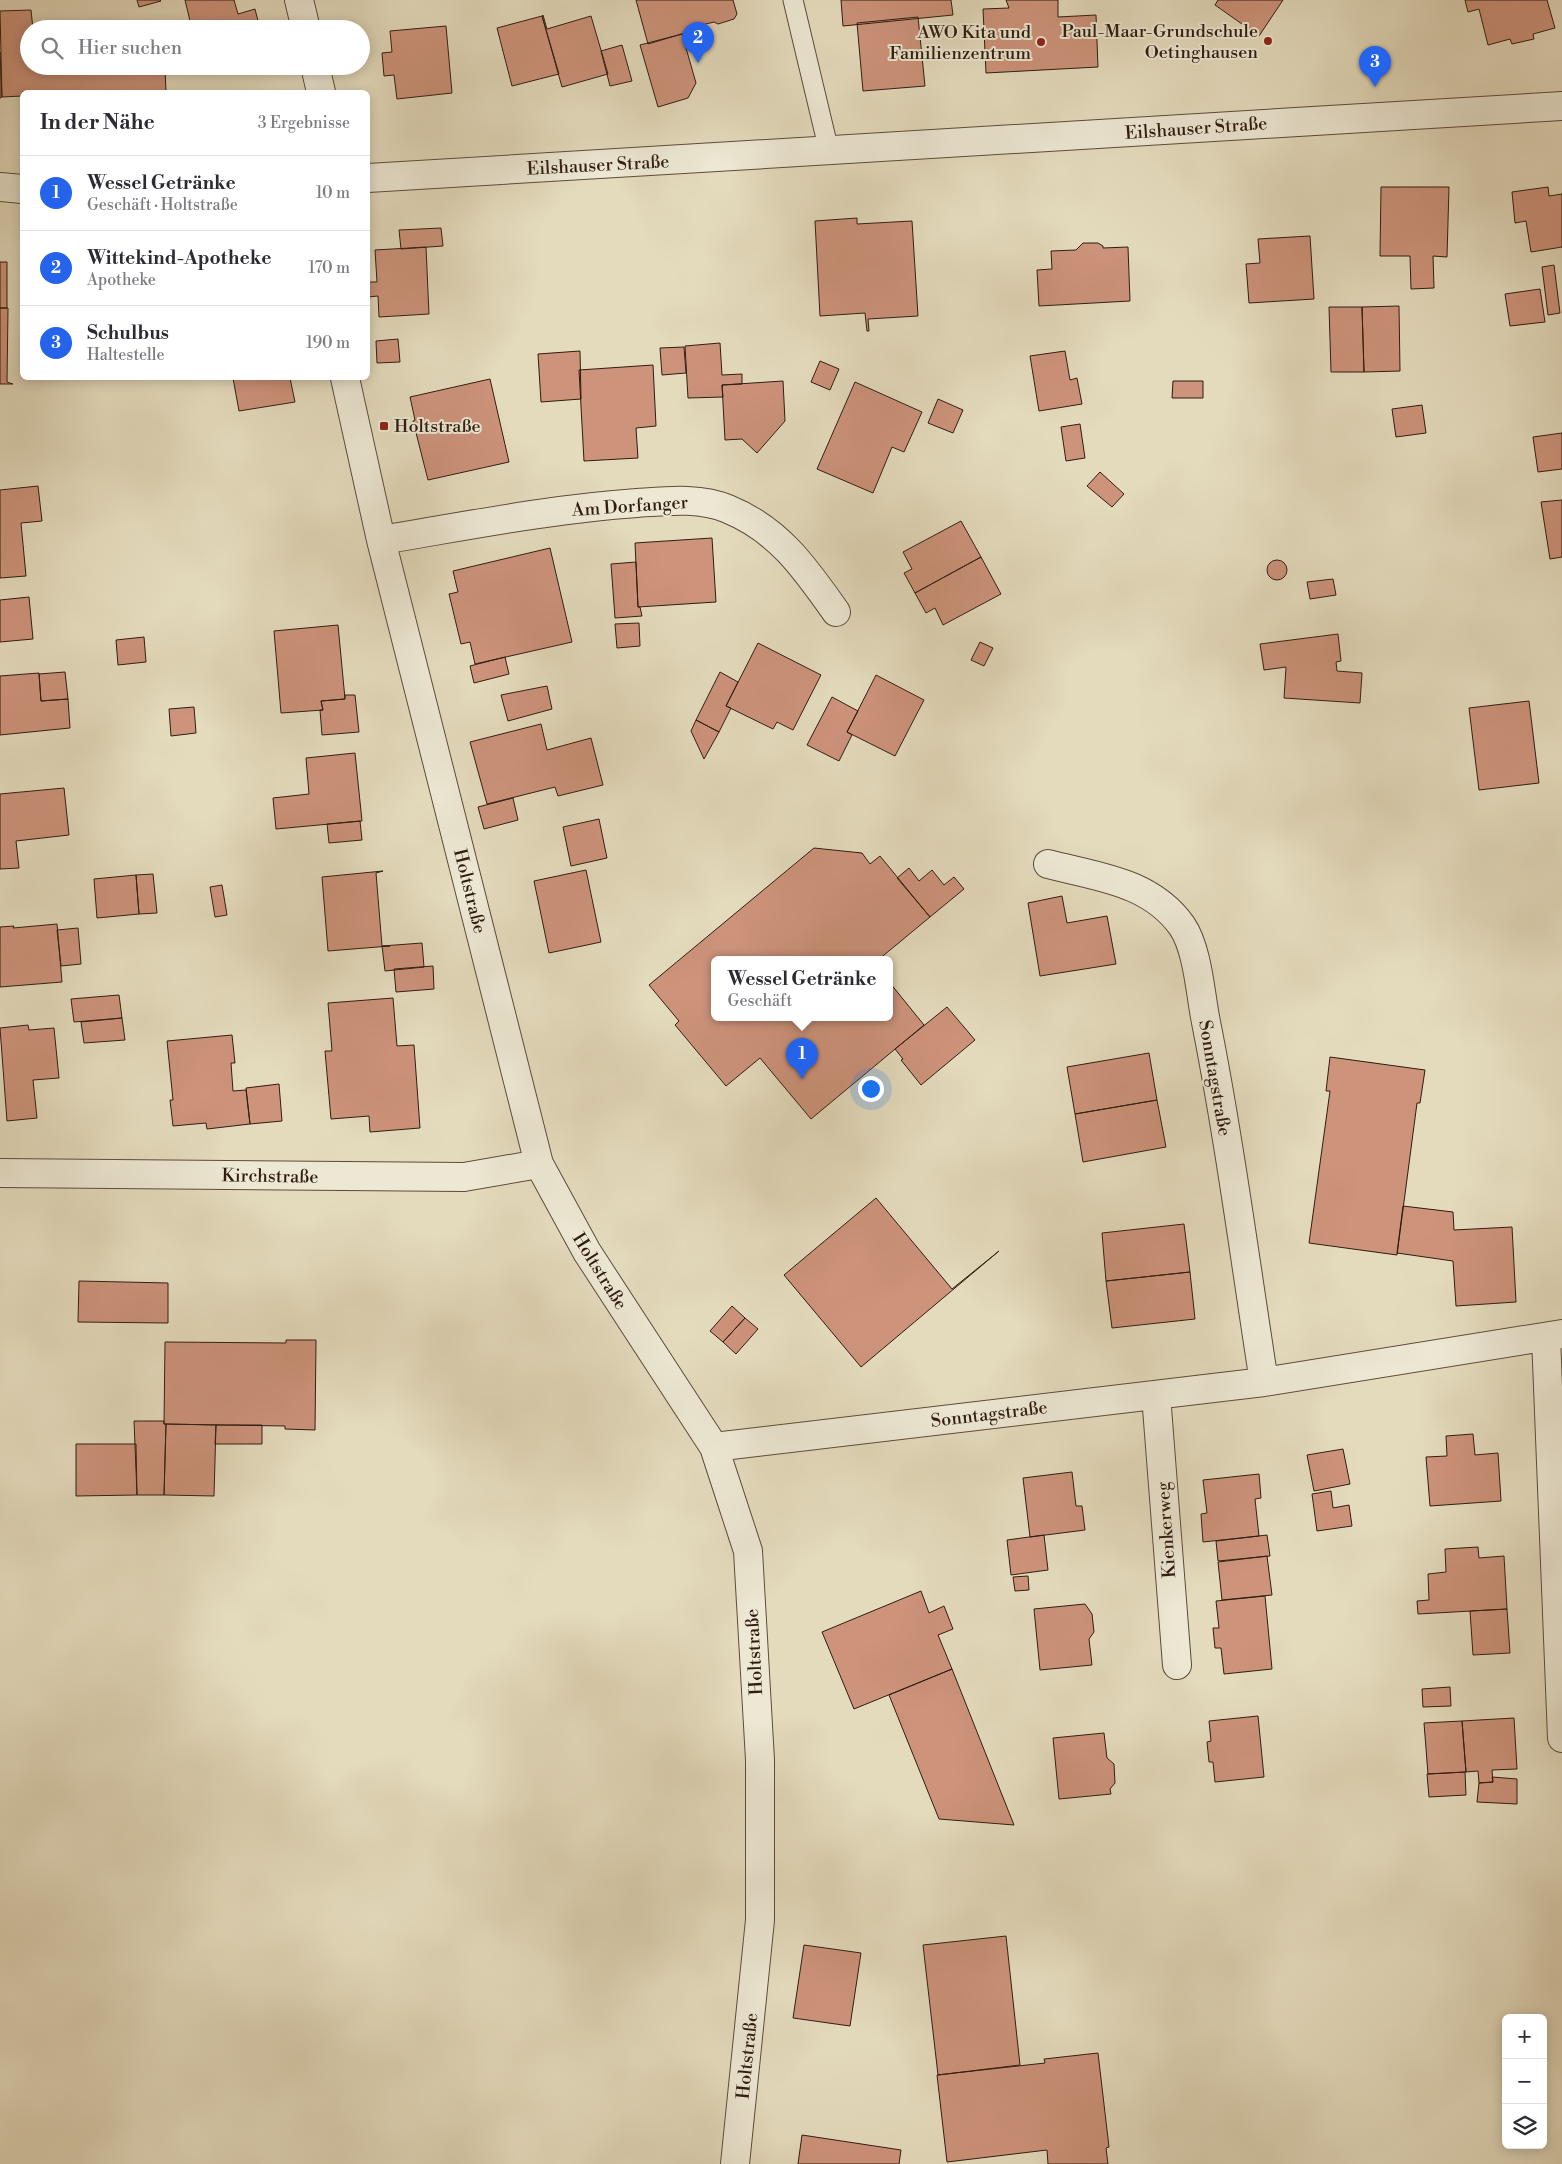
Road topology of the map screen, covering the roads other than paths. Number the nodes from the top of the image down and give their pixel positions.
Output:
1 (299, 0) edge
2 (793, 0) edge
3 (304, 20) edge
4 (317, 75) edge
5 (321, 90) edge
6 (1562, 106) edge
7 (829, 151) junction
8 (370, 178) edge
9 (0, 187) edge
10 (20, 189) edge
11 (345, 380) edge
12 (382, 540) junction
13 (836, 612) dead end
14 (1048, 864) dead end
15 (539, 1164) junction
16 (0, 1173) edge
17 (1554, 1335) edge
18 (1264, 1382) junction
19 (1156, 1394) junction
20 (714, 1446) junction
21 (1177, 1665) dead end
22 (1562, 1738) edge
23 (735, 2164) edge

1 - 3 street
2 - 7 lane
4 - 5 street
6 - 7 street, Eilshauser Straße
7 - 8 street, Eilshauser Straße
9 - 10 street
11 - 12 street, Holtstraße
12 - 13 street, Am Dorfanger
12 - 15 street, Holtstraße
14 - 18 street, Sonntagstraße
15 - 16 street, Kirchstraße
15 - 20 street, Holtstraße
17 - 18 street, Sonntagstraße
17 - 22 street
18 - 19 street, Sonntagstraße
19 - 20 street, Sonntagstraße
19 - 21 street, Kienkerweg
20 - 23 street, Holtstraße

